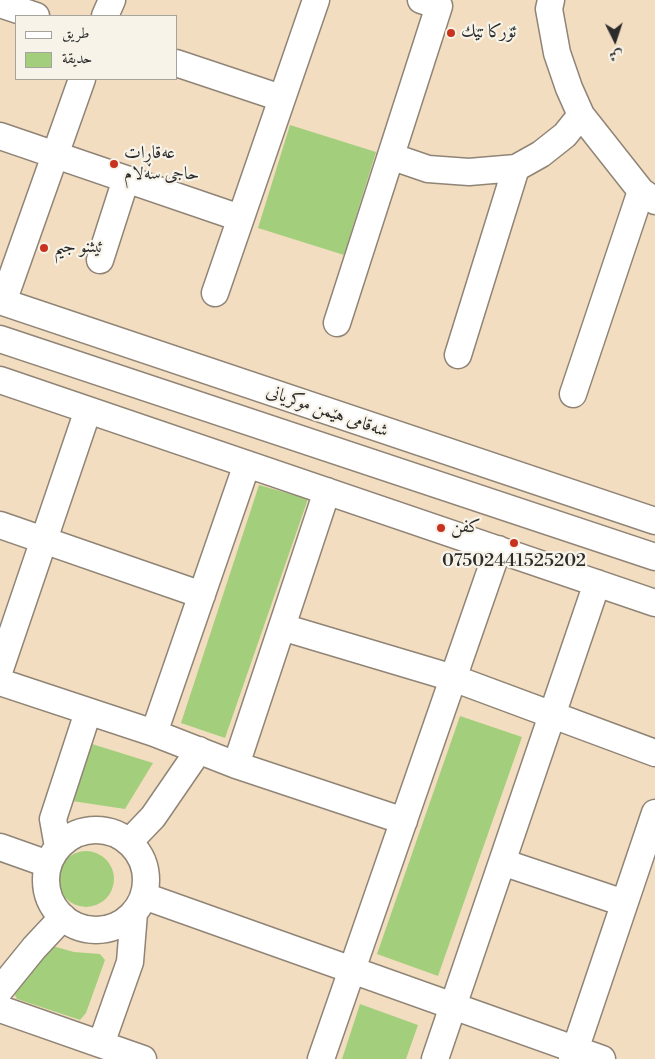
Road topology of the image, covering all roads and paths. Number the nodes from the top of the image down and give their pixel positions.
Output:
1 (107, 0) edge
2 (112, 0) edge
3 (316, 0) edge
4 (422, 0) edge
5 (551, 0) edge
6 (0, 4) edge
7 (33, 15) edge
8 (104, 15) edge
9 (104, 15) edge
10 (178, 64) edge
11 (82, 80) edge
12 (282, 98) junction
13 (581, 115) junction
14 (0, 136) edge
15 (56, 154) junction
16 (392, 157) junction
17 (516, 168) junction
18 (126, 179) junction
19 (648, 196) edge
20 (240, 218) junction
21 (100, 260) dead end
22 (215, 294) dead end
23 (2, 302) edge
24 (337, 323) dead end
25 (0, 339) edge
26 (458, 356) dead end
27 (0, 380) edge
28 (573, 394) dead end
29 (88, 410) junction
30 (472, 460) junction
31 (247, 464) junction
32 (327, 491) junction
33 (463, 493) junction
34 (655, 521) edge
35 (0, 525) edge
36 (44, 540) junction
37 (498, 549) junction
38 (655, 557) edge
39 (597, 583) junction
40 (202, 595) junction
41 (655, 602) edge
42 (282, 627) junction
43 (0, 669) edge
44 (454, 678) junction
45 (0, 682) edge
46 (88, 712) junction
47 (552, 715) junction
48 (154, 733) junction
49 (199, 750) junction
50 (655, 753) edge
51 (236, 765) junction
52 (655, 813) edge
53 (404, 821) junction
54 (129, 842) junction
55 (0, 847) edge
56 (53, 855) junction
57 (502, 862) junction
58 (624, 903) junction
59 (139, 904) junction
60 (63, 918) junction
61 (353, 969) junction
62 (0, 990) edge
63 (453, 1005) junction
64 (0, 1009) edge
65 (101, 1044) junction
66 (573, 1054) edge
67 (143, 1059) edge
68 (321, 1059) edge
69 (435, 1059) edge
70 (602, 1059) edge

1 - 8 street
2 - 9 street
3 - 12 street
4 - 16 street
5 - 13 street
6 - 7 street
10 - 12 street
11 - 15 street
12 - 20 street
13 - 17 street
13 - 19 street
14 - 15 street
15 - 18 street
15 - 23 street
16 - 17 street
16 - 24 street
17 - 26 street
18 - 20 street
18 - 21 street
19 - 28 street
20 - 22 street
23 - 30 street, شەقامی هێمن موکریانی
25 - 33 street, شەقامی هێمن موکریانی
27 - 29 street
29 - 31 street
29 - 36 street
30 - 33 street
30 - 34 street, شەقامی هێمن موکریانی
31 - 32 street
31 - 40 street
32 - 37 street
32 - 42 street
33 - 38 street, شەقامی هێمن موکریانی
35 - 36 street
36 - 40 street
36 - 43 street
37 - 39 street
37 - 44 street
39 - 41 street
39 - 47 street
40 - 48 street
42 - 44 street
42 - 51 street
44 - 47 street
44 - 53 street
45 - 46 street
46 - 48 street
46 - 56 street
47 - 50 street
47 - 57 street
48 - 49 street
49 - 51 street
49 - 54 street
51 - 53 street
52 - 58 street
53 - 61 street
54 - 56 street
54 - 59 street
55 - 56 street
56 - 60 street
57 - 58 street
57 - 63 street
58 - 66 street
59 - 60 street
59 - 61 street
59 - 65 street
60 - 62 street
61 - 63 street
61 - 68 street
63 - 66 street
63 - 69 street
64 - 65 street
65 - 67 street
66 - 70 street

